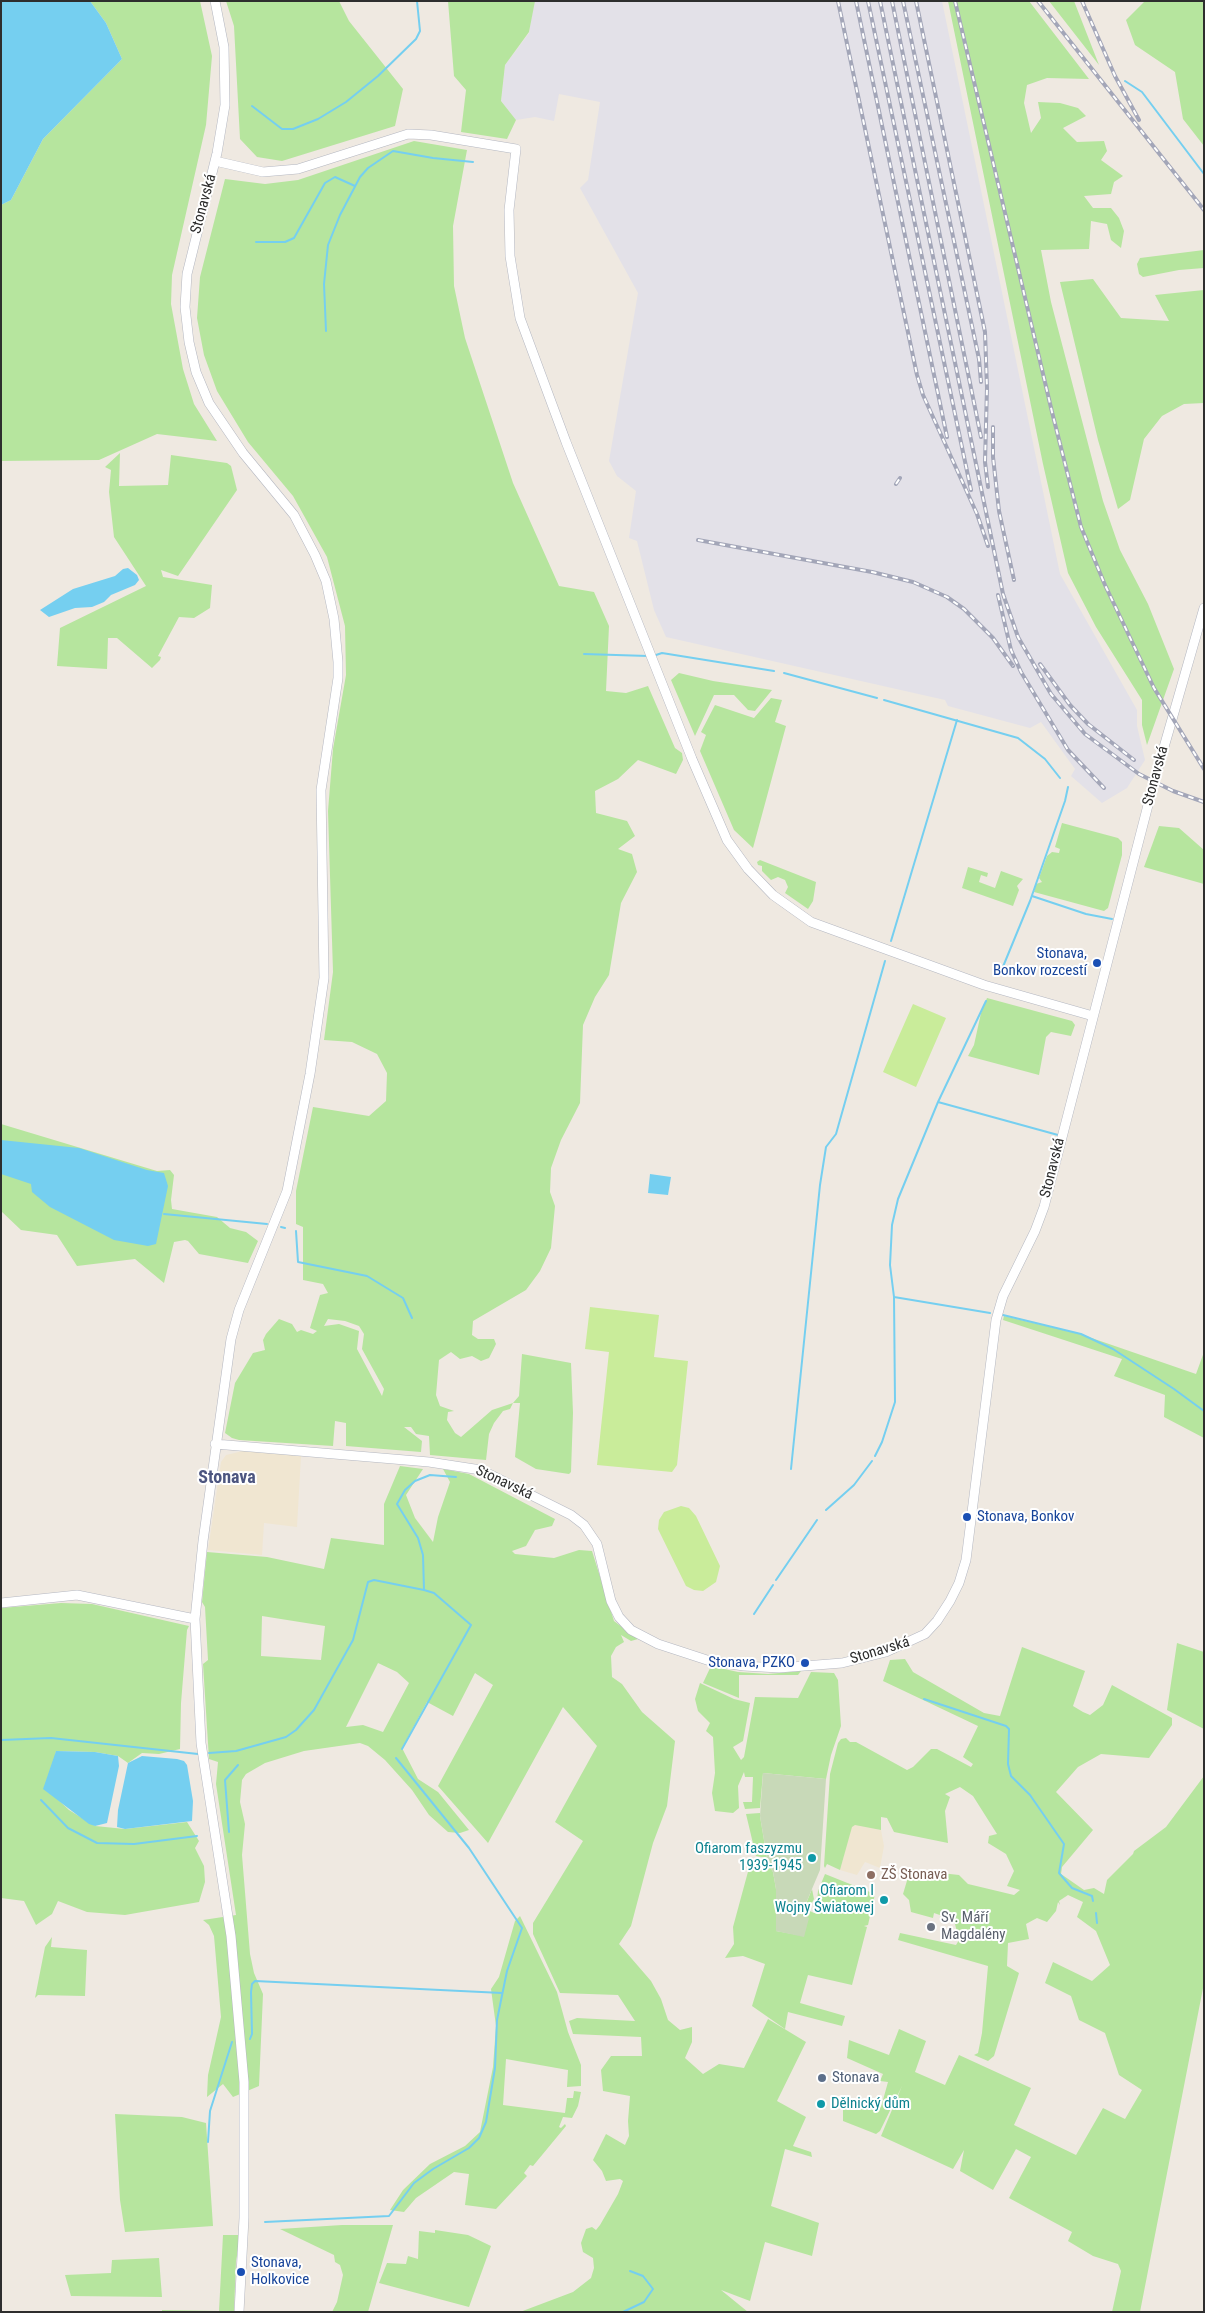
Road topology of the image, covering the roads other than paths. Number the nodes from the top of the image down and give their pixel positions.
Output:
1 (215, 1) edge
2 (216, 161) junction
3 (1204, 608) edge
4 (1093, 1016) junction
5 (215, 1444) junction
6 (1, 1603) edge
7 (195, 1619) junction
8 (239, 2312) edge

1 - 2 street, Stonavská
2 - 4 street
2 - 5 street, Stonavská
3 - 4 street, Stonavská
4 - 5 street, Stonavská
5 - 7 street, Stonavská
6 - 7 street
7 - 8 street, Stonavská

